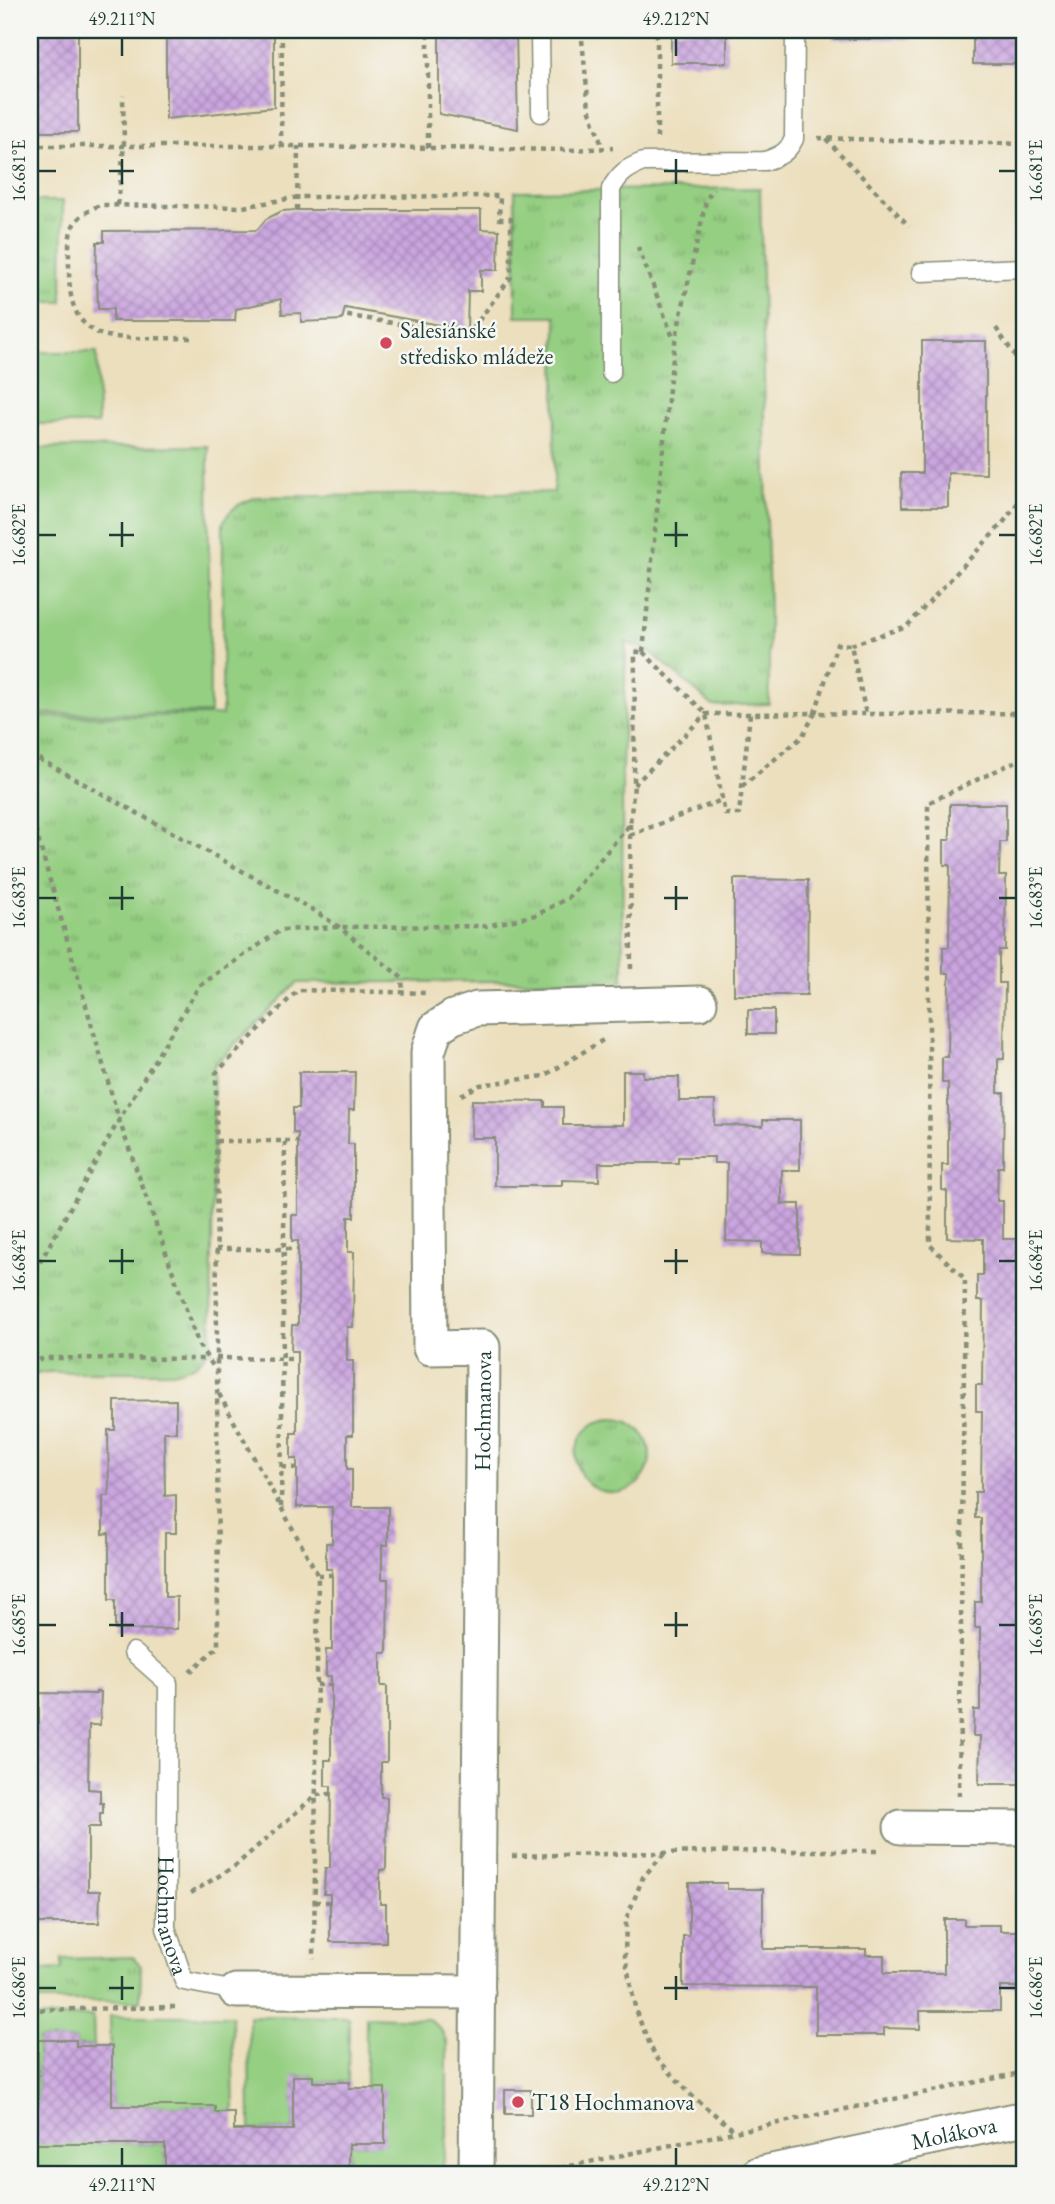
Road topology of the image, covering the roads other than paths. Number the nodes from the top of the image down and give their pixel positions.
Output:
1 (540, 30) edge
2 (795, 30) edge
3 (541, 113) dead end
4 (1025, 268) edge
5 (921, 272) dead end
6 (611, 373) dead end
7 (700, 1003) dead end
8 (133, 1652) dead end
9 (1025, 1828) edge
10 (895, 1839) road end
11 (236, 1991) joint
12 (478, 1992) junction
13 (1025, 2118) edge
14 (476, 2174) edge
15 (758, 2174) edge

1 - 3 lane
2 - 6 lane
4 - 5 lane
7 - 12 street, Hochmanova
8 - 11 lane, Hochmanova
9 - 10 street
11 - 12 street, Hochmanova
12 - 14 street, Hochmanova
13 - 15 street, Molákova

